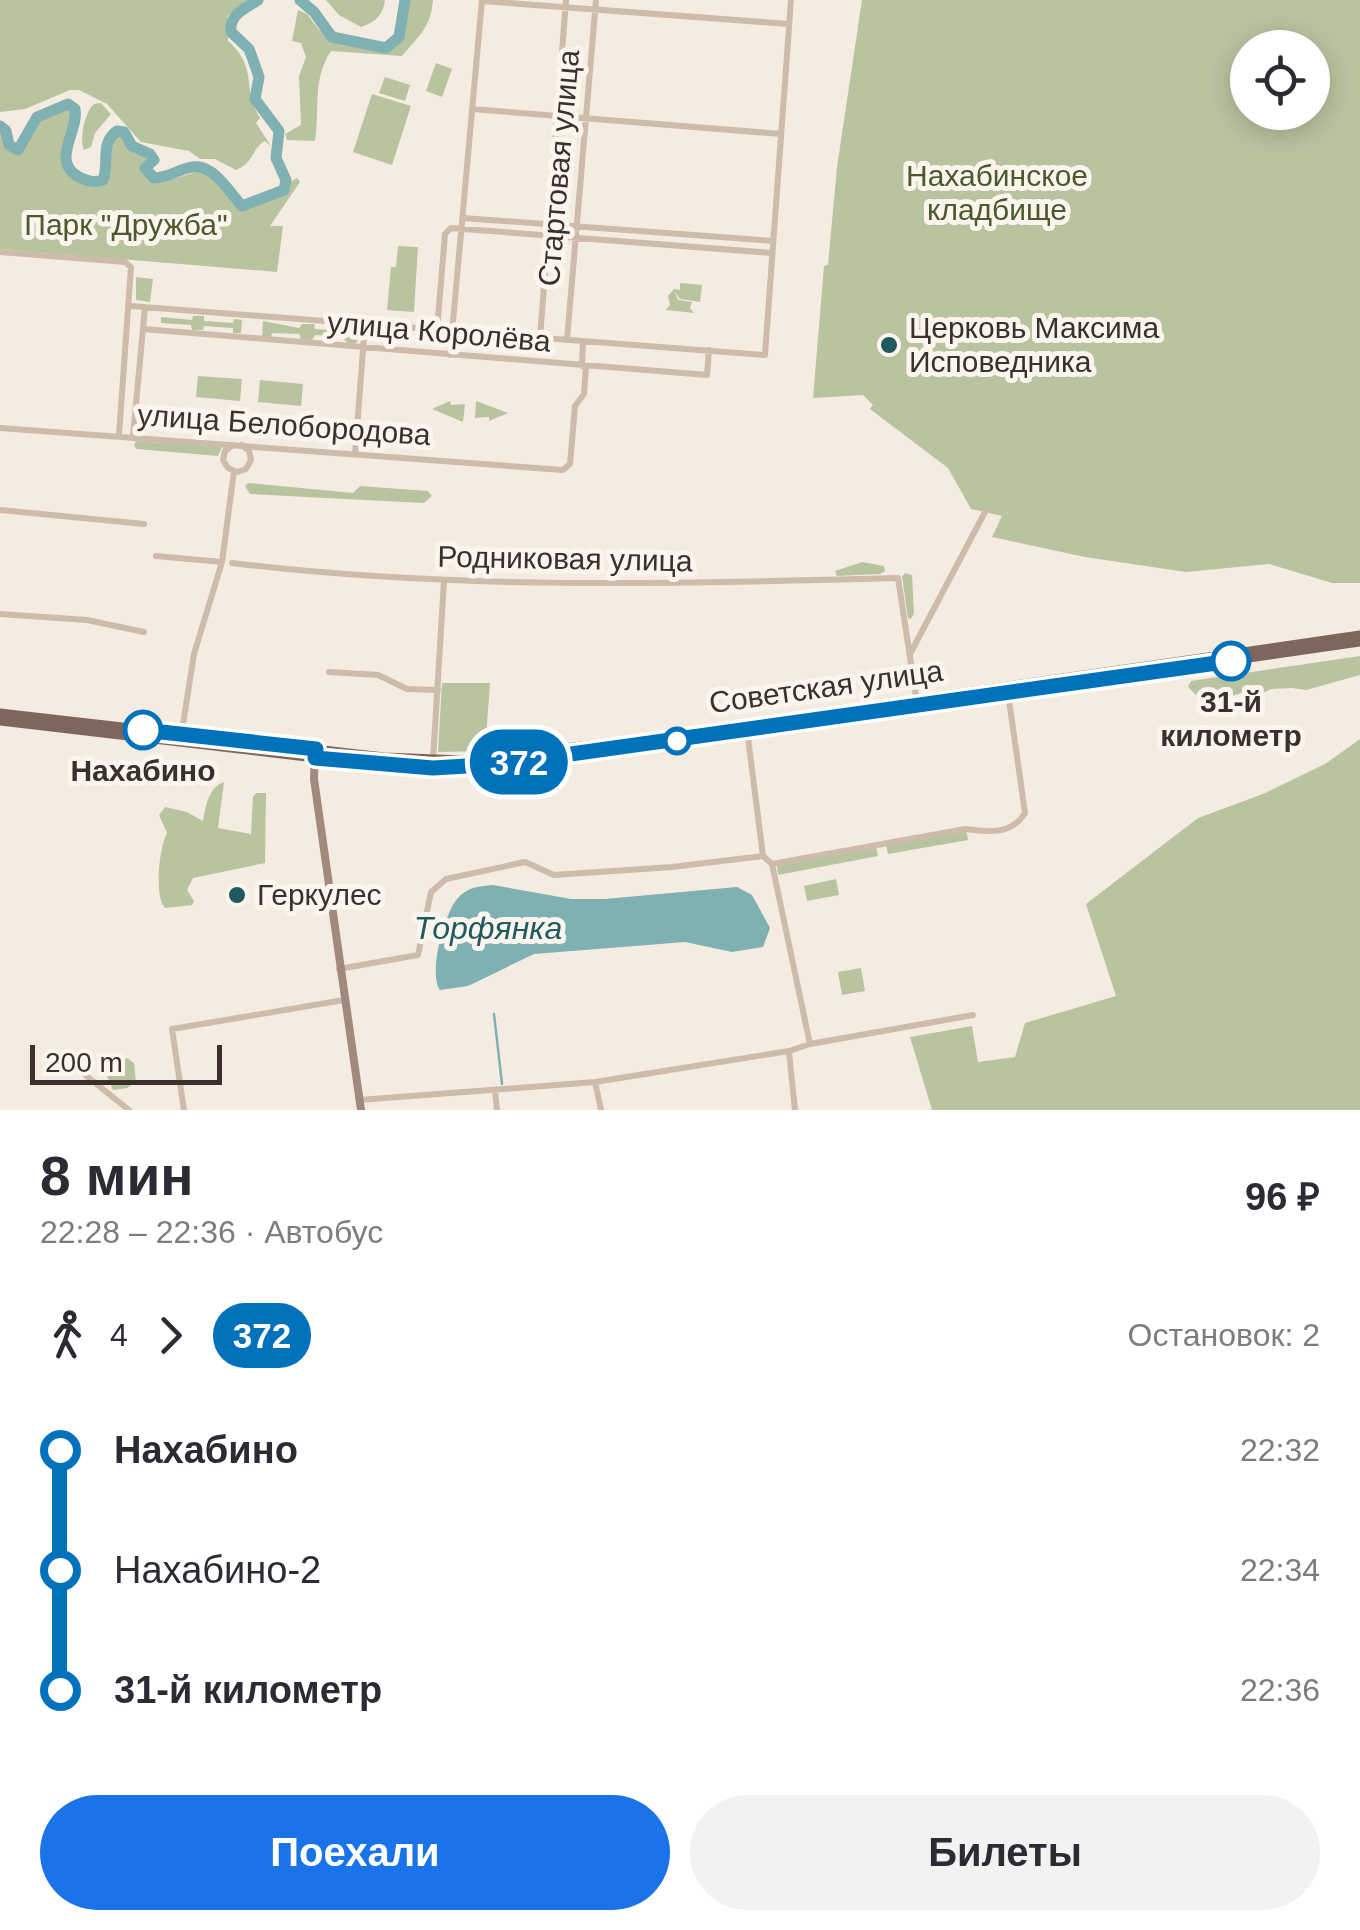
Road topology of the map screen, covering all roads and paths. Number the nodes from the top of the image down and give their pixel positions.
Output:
1 (596, 0) edge
2 (791, 0) edge
3 (482, 1) edge
4 (566, 4) edge
5 (595, 10) junction
6 (789, 24) junction
7 (472, 109) junction
8 (558, 116) junction
9 (586, 118) junction
10 (781, 134) junction
11 (463, 218) junction
12 (549, 224) junction
13 (577, 226) junction
14 (462, 229) junction
15 (548, 236) junction
16 (576, 238) junction
17 (773, 241) junction
18 (0, 252) edge
19 (772, 253) junction
20 (130, 306) junction
21 (145, 307) junction
22 (365, 324) junction
23 (143, 330) junction
24 (436, 330) junction
25 (452, 331) junction
26 (540, 338) junction
27 (567, 340) junction
28 (583, 341) junction
29 (363, 348) junction
30 (709, 350) junction
31 (450, 355) junction
32 (584, 366) junction
33 (0, 428) edge
34 (119, 435) junction
35 (133, 436) junction
36 (238, 444) junction
37 (355, 454) junction
38 (234, 471) junction
39 (0, 510) edge
40 (985, 512) dead end
41 (144, 524) dead end
42 (156, 556) dead end
43 (222, 562) junction
44 (232, 563) dead end
45 (444, 581) junction
46 (0, 614) edge
47 (144, 632) dead end
48 (1360, 638) edge
49 (909, 655) junction
50 (330, 672) dead end
51 (438, 690) junction
52 (1008, 693) junction
53 (917, 702) junction
54 (0, 714) edge
55 (0, 721) edge
56 (746, 727) junction
57 (180, 738) junction
58 (315, 754) junction
59 (434, 761) junction
60 (763, 856) junction
61 (772, 864) junction
62 (339, 969) junction
63 (344, 1000) junction
64 (973, 1016) dead end
65 (810, 1044) junction
66 (789, 1051) junction
67 (74, 1066) dead end
68 (595, 1082) junction
69 (495, 1091) junction
70 (360, 1105) edge
71 (129, 1110) edge
72 (184, 1110) edge
73 (497, 1110) edge
74 (601, 1110) edge
75 (796, 1110) edge

1 - 5 street, Стартовая улица
2 - 6 street
3 - 4 street
3 - 7 street
4 - 5 street
4 - 8 street, Стартовая улица
5 - 6 street
5 - 9 street, Стартовая улица
6 - 10 street
7 - 8 street
7 - 11 street
8 - 9 street
8 - 12 street, Стартовая улица
9 - 10 street
9 - 13 street, Стартовая улица
10 - 17 street
11 - 12 street
11 - 14 street
12 - 13 street
12 - 15 street, Стартовая улица
13 - 16 street, Стартовая улица
13 - 17 street
14 - 15 street
14 - 24 street
14 - 25 street
15 - 16 street
15 - 26 street, Стартовая улица
16 - 19 street
16 - 27 street, Стартовая улица
17 - 19 street
18 - 20 street
19 - 30 street, улица Королёва
20 - 21 street, улица Королёва
20 - 34 street
21 - 22 street, улица Королёва
21 - 23 street
22 - 24 street, улица Королёва
22 - 29 street
23 - 29 street, улица Королёва
23 - 35 street
24 - 25 street, улица Королёва
25 - 26 street, улица Королёва
25 - 31 street
26 - 27 street, улица Королёва
27 - 28 street, улица Королёва
28 - 30 street, улица Королёва
28 - 32 street
29 - 31 street, улица Королёва
29 - 37 street
30 - 32 street, улица Королёва
31 - 32 street, улица Королёва
32 - 37 street, улица Белобородова
33 - 34 street, улица Белобородова
34 - 35 street, улица Белобородова
35 - 36 street, улица Белобородова
36 - 37 street, улица Белобородова
36 - 38 street
36 - 38 street
38 - 43 street
39 - 41 street
40 - 49 street
42 - 43 street
43 - 57 street
44 - 45 street, Родниковая улица
45 - 49 street, Родниковая улица
45 - 51 street
46 - 47 street
48 - 52 main road, Советская улица
48 - 53 main road, Советская улица
49 - 53 street
50 - 51 street
51 - 59 street
52 - 53 main road, Советская улица
52 - 61 street
53 - 56 main road, Советская улица
54 - 57 main road, Советская улица
55 - 57 main road, Советская улица
56 - 58 main road, Советская улица
56 - 59 main road, Советская улица
56 - 60 street
57 - 58 main road, Советская улица
58 - 59 main road, Советская улица
58 - 62 main road
60 - 61 street
60 - 62 street
61 - 65 street
62 - 63 main road
63 - 70 main road
63 - 72 street
64 - 65 street
65 - 66 street
66 - 68 street
66 - 75 street
67 - 71 street
68 - 69 street
68 - 74 street
69 - 70 street
69 - 73 street

